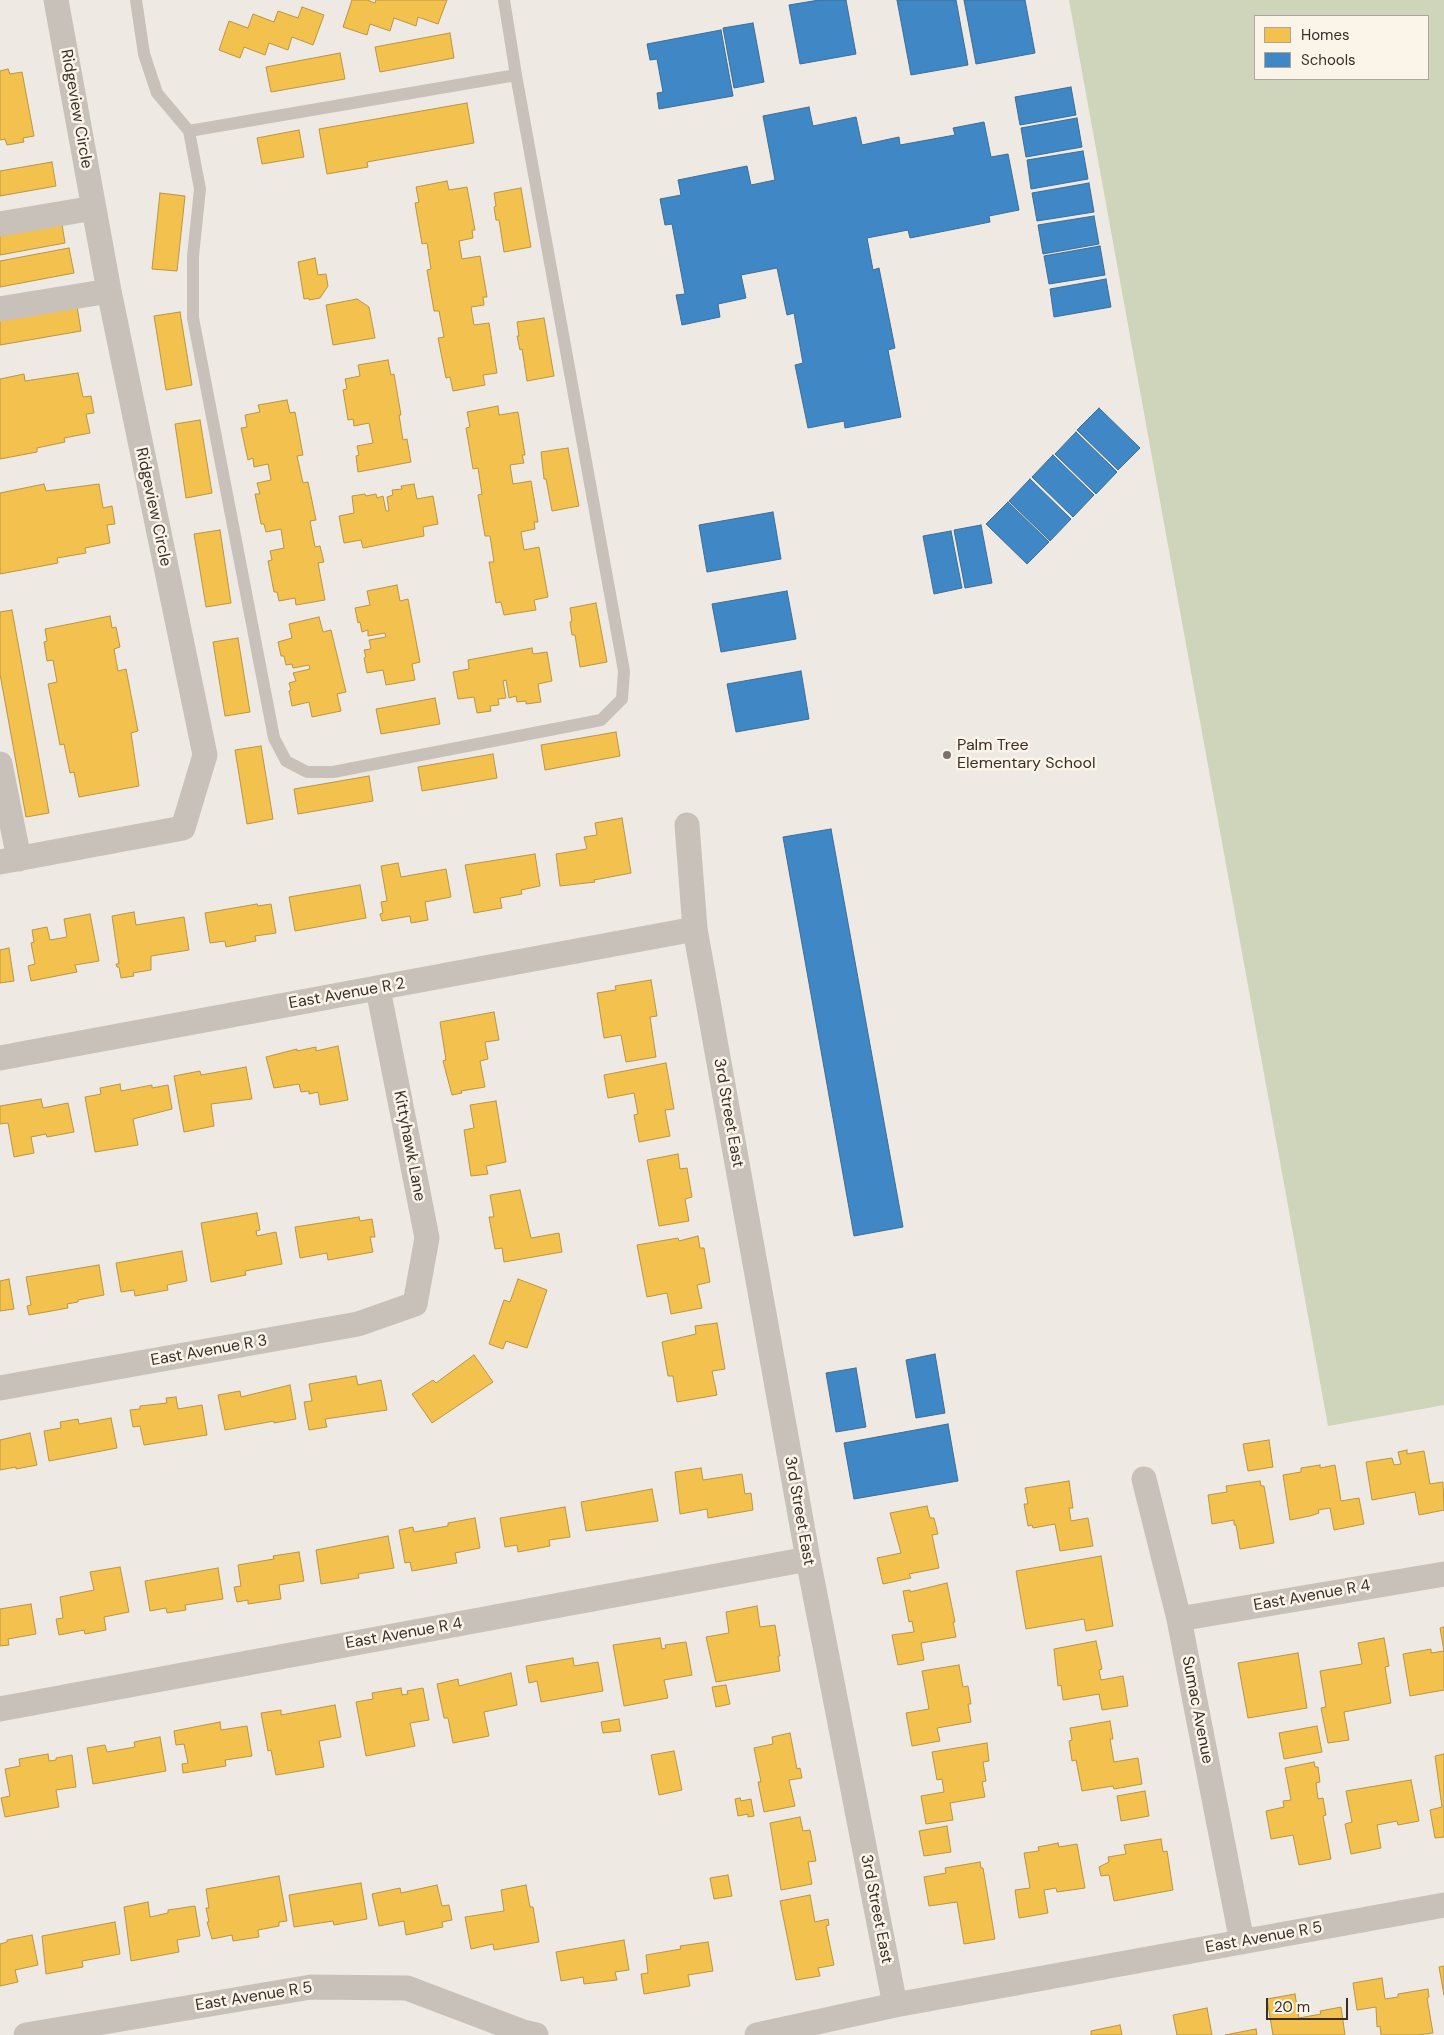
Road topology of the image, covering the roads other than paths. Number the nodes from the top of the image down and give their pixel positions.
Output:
1 (56, 0) edge
2 (136, 0) edge
3 (504, 0) edge
4 (516, 75) junction
5 (189, 131) junction
6 (94, 208) junction
7 (0, 224) edge
8 (109, 291) junction
9 (0, 309) edge
10 (0, 764) edge
11 (687, 825) dead end
12 (9, 860) edge
13 (694, 929) junction
14 (378, 989) junction
15 (0, 1058) edge
16 (415, 1304) joint
17 (0, 1388) edge
18 (1144, 1479) dead end
19 (808, 1559) junction
20 (1444, 1574) edge
21 (1179, 1619) junction
22 (0, 1709) edge
23 (1444, 1905) edge
24 (1242, 1942) junction
25 (894, 2005) junction
26 (26, 2035) edge
27 (536, 2035) edge
28 (757, 2035) edge

1 - 6 street, Ridgeview Circle
2 - 5 lane
3 - 4 lane
4 - 5 lane
4 - 5 lane
6 - 7 street
6 - 8 street, Ridgeview Circle
8 - 9 street
8 - 12 street, Ridgeview Circle
10 - 12 street
11 - 13 street, 3rd Street East
13 - 14 street, East Avenue R 2
13 - 19 street, 3rd Street East
14 - 15 street, East Avenue R 2
14 - 16 street, Kittyhawk Lane
16 - 17 street, East Avenue R 3
18 - 21 street, Sumac Avenue
19 - 22 street, East Avenue R 4
19 - 25 street, 3rd Street East
20 - 21 street, East Avenue R 4
21 - 24 street, Sumac Avenue
23 - 24 street, East Avenue R 5
24 - 25 street, East Avenue R 5
25 - 28 street
26 - 27 street, East Avenue R 5

